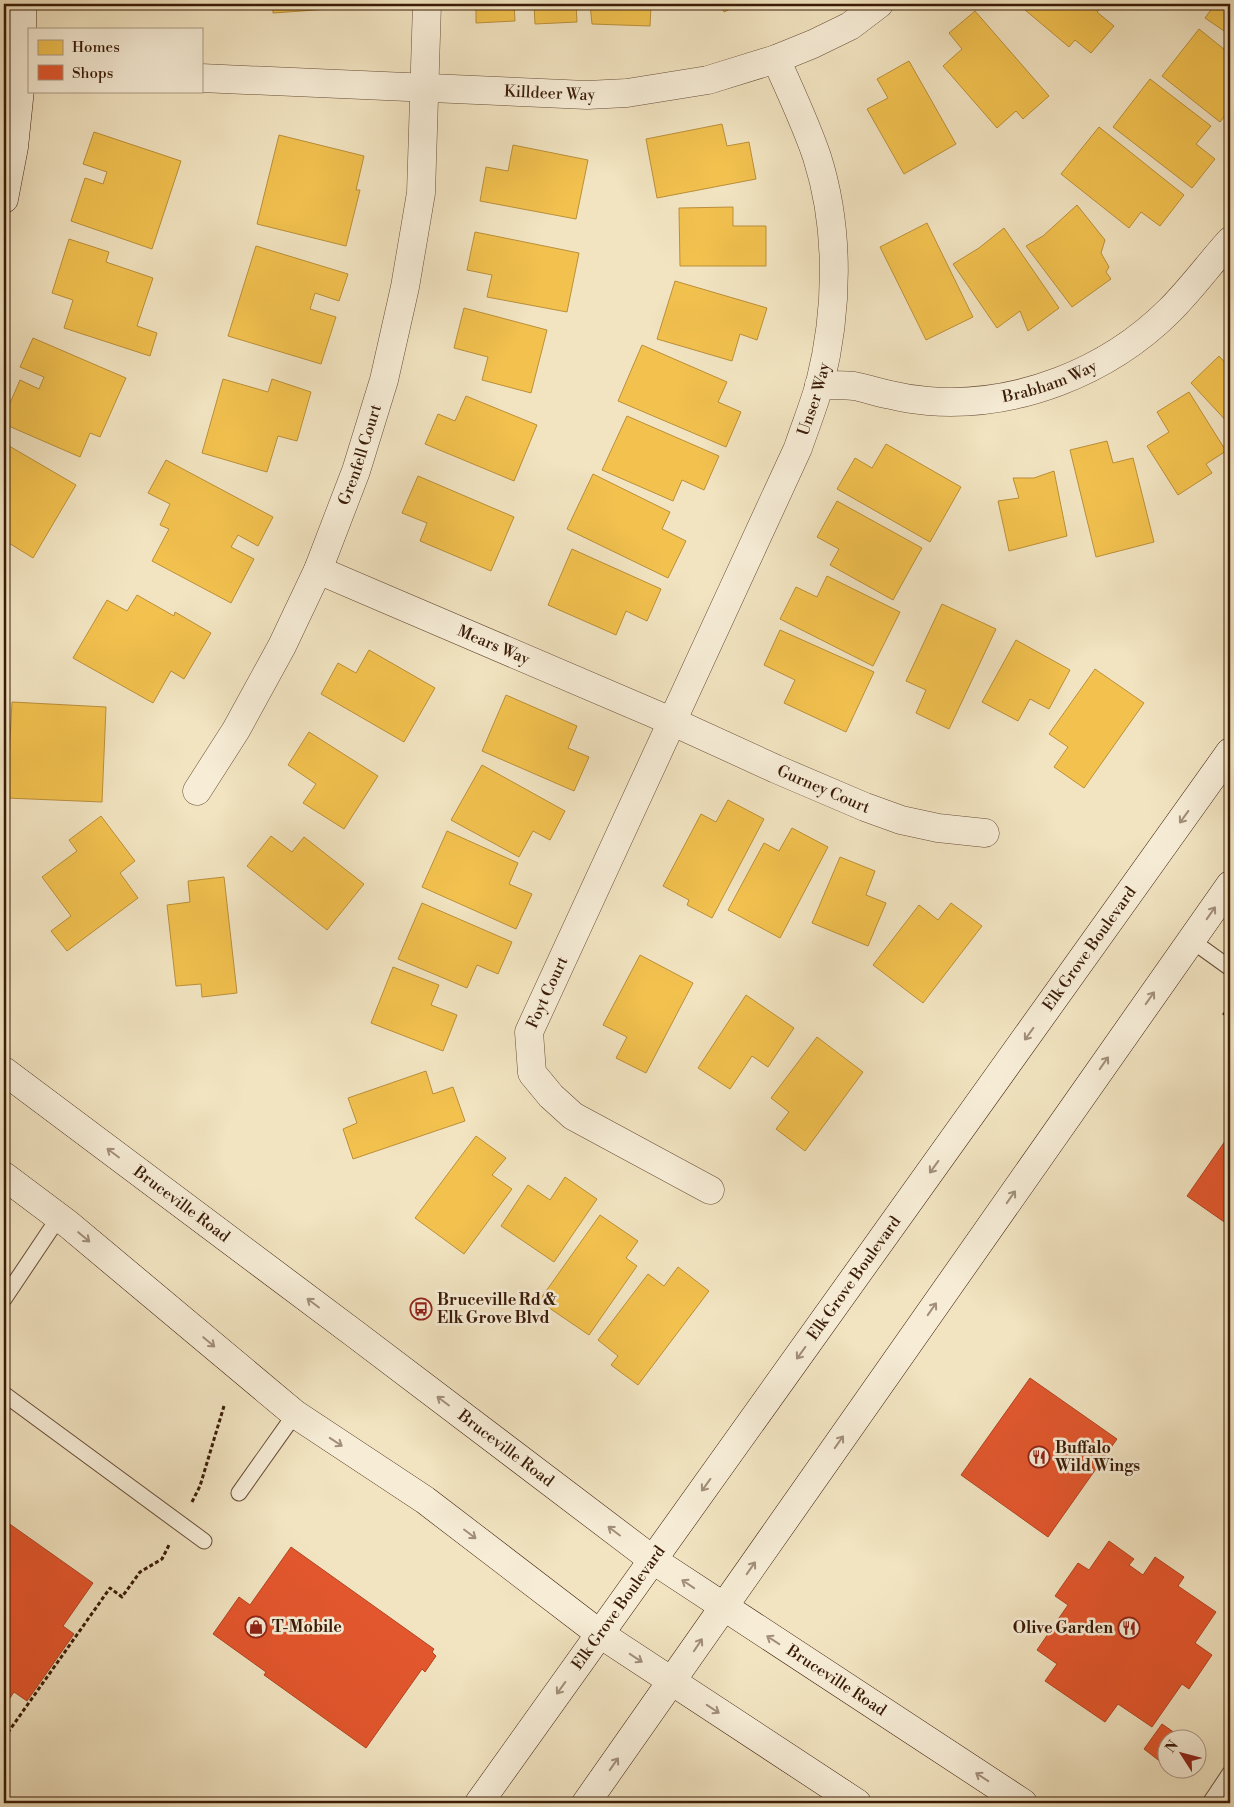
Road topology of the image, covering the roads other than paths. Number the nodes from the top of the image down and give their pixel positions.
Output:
1 (22, 4) edge
2 (427, 4) edge
3 (879, 4) edge
4 (776, 59) junction
5 (25, 71) edge
6 (202, 78) edge
7 (424, 88) junction
8 (4, 198) edge
9 (1230, 241) edge
10 (819, 385) junction
11 (318, 570) junction
12 (671, 721) junction
13 (1230, 752) edge
14 (197, 791) dead end
15 (985, 832) dead end
16 (1230, 885) edge
17 (1191, 940) junction
18 (1230, 968) edge
19 (4, 1071) edge
20 (4, 1176) edge
21 (710, 1190) dead end
22 (59, 1217) junction
23 (4, 1299) edge
24 (4, 1394) edge
25 (295, 1414) junction
26 (239, 1493) dead end
27 (204, 1541) dead end
28 (653, 1560) junction
29 (723, 1608) junction
30 (600, 1634) junction
31 (673, 1682) junction
32 (1230, 1774) edge
33 (479, 1803) edge
34 (586, 1803) edge
35 (857, 1803) edge
36 (1023, 1803) edge
37 (1210, 1803) edge

1 - 5 main road
2 - 7 main road, Grenfell Court
3 - 4 main road, Killdeer Way
4 - 7 main road, Killdeer Way
4 - 10 main road, Unser Way
5 - 8 main road
6 - 7 main road, Killdeer Way
7 - 11 main road, Grenfell Court
9 - 10 main road, Brabham Way
10 - 12 main road, Unser Way
11 - 12 main road, Mears Way
11 - 14 main road, Grenfell Court
12 - 15 main road, Gurney Court
12 - 21 main road, Foyt Court
13 -> 28 main road, Elk Grove Boulevard
17 -> 16 main road
17 - 18 lane
29 -> 17 main road
28 -> 19 main road, Bruceville Road
20 - 22 main road
22 - 23 lane
22 -> 25 main road
24 - 27 lane
25 - 26 lane
25 -> 30 main road
29 -> 28 main road, Bruceville Road
28 - 30 main road, Elk Grove Boulevard
31 -> 29 main road
36 -> 29 main road, Bruceville Road
30 -> 31 main road
30 -> 33 main road, Elk Grove Boulevard
34 -> 31 main road
31 -> 35 main road
32 - 37 lane

